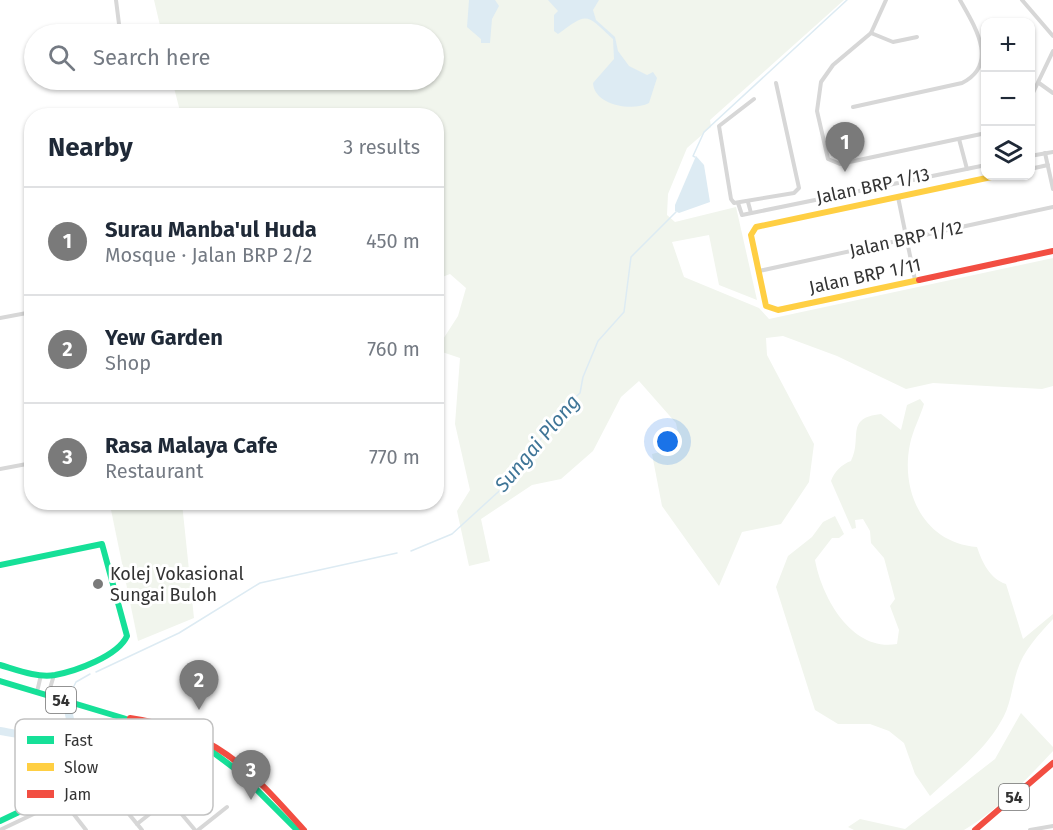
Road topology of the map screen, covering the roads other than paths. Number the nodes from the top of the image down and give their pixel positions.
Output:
1 (116, 0) edge
2 (886, 0) edge
3 (960, 0) edge
4 (1022, 0) edge
5 (118, 24) dead end
6 (871, 33) junction
7 (1053, 36) edge
8 (917, 37) dead end
9 (1053, 51) edge
10 (776, 82) dead end
11 (1039, 83) junction
12 (1035, 90) edge
13 (1053, 93) edge
14 (754, 99) dead end
15 (853, 107) dead end
16 (981, 134) edge
17 (959, 139) junction
18 (1053, 152) edge
19 (1045, 153) junction
20 (1035, 155) edge
21 (1048, 165) junction
22 (981, 166) edge
23 (1035, 168) edge
24 (967, 169) junction
25 (981, 179) edge
26 (1053, 189) edge
27 (897, 196) junction
28 (748, 202) junction
29 (738, 204) junction
30 (1053, 207) edge
31 (751, 213) junction
32 (756, 227) joint
33 (906, 239) junction
34 (1053, 251) edge
35 (759, 271) junction
36 (915, 280) junction
37 (24, 314) edge
38 (0, 318) edge
39 (24, 464) edge
40 (0, 469) edge
41 (0, 565) edge
42 (0, 665) edge
43 (41, 675) junction
44 (54, 675) junction
45 (0, 681) edge
46 (37, 693) junction
47 (48, 696) junction
48 (123, 718) junction
49 (126, 719) edge
50 (144, 719) edge
51 (213, 743) edge
52 (213, 744) edge
53 (220, 747) junction
54 (213, 752) edge
55 (1053, 763) edge
56 (1045, 771) junction
57 (1053, 774) edge
58 (226, 807) dead end
59 (15, 814) edge
60 (32, 815) edge
61 (74, 815) edge
62 (129, 815) edge
63 (149, 815) edge
64 (183, 815) edge
65 (0, 821) edge
66 (137, 824) junction
67 (1053, 825) edge
68 (1040, 829) edge
69 (0, 830) edge
70 (86, 830) edge
71 (142, 830) edge
72 (197, 830) edge
73 (297, 830) edge
74 (304, 830) edge
75 (975, 830) edge
76 (1030, 830) edge

1 - 5 street
2 - 6 street
3 - 15 street
4 - 7 street
6 - 8 street
6 - 17 street
9 - 11 street
10 - 28 street
11 - 12 street
11 - 13 street
14 - 29 street
16 - 17 street
17 - 24 street
18 - 19 street
19 - 20 street
19 - 21 street
21 - 23 street
21 - 26 street
22 - 24 street
24 - 31 street
25 - 27 main road, Jalan BRP 1/13
27 - 32 main road, Jalan BRP 1/13
27 - 33 street
28 - 29 street
28 - 31 street
29 - 31 street
30 - 33 street, Jalan BRP 1/12
32 - 35 main road, Jalan BRP 1/11
33 - 35 street, Jalan BRP 1/12
33 - 36 street
34 - 36 main road, Jalan BRP 1/11
35 - 36 main road, Jalan BRP 1/11
37 - 38 street
39 - 40 street
41 - 44 main road
42 - 43 main road
43 - 44 main road
43 - 46 street
44 - 47 street
45 - 46 main road, 54
46 - 47 main road, 54
47 - 48 main road, 54
48 - 49 main road, 54
48 - 50 main road, 54
51 - 53 main road, 54
52 - 53 main road
53 - 74 main road, 54
54 - 73 main road, 54
55 - 56 main road, 54
56 - 57 street
56 - 75 main road, 54
58 - 72 street
59 - 65 main road
60 - 69 street
61 - 70 street
62 - 66 street
63 - 66 street
64 - 72 street
66 - 71 street
67 - 68 street
68 - 76 street

